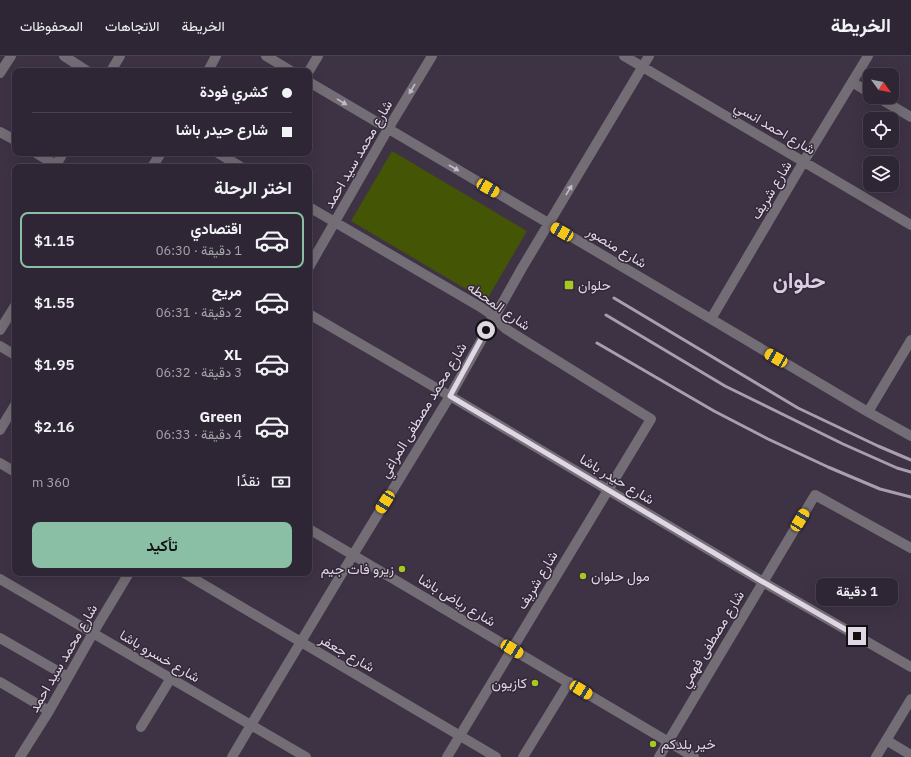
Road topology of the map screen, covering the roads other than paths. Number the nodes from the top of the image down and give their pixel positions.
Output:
1 (10, 56) edge
2 (64, 56) edge
3 (120, 56) edge
4 (216, 56) edge
5 (266, 56) edge
6 (318, 56) edge
7 (432, 56) edge
8 (624, 56) edge
9 (649, 56) edge
10 (868, 56) edge
11 (642, 67) junction
12 (82, 68) edge
13 (113, 68) edge
14 (210, 68) edge
15 (286, 68) edge
16 (311, 68) edge
17 (1, 69) edge
18 (852, 82) junction
19 (312, 84) edge
20 (863, 89) edge
21 (889, 104) edge
22 (911, 117) edge
23 (388, 129) junction
24 (0, 132) edge
25 (12, 138) edge
26 (41, 156) edge
27 (223, 156) edge
28 (804, 161) junction
29 (55, 164) edge
30 (237, 164) edge
31 (312, 209) edge
32 (335, 222) junction
33 (549, 224) junction
34 (911, 225) edge
35 (312, 262) edge
36 (12, 311) edge
37 (312, 316) edge
38 (494, 317) junction
39 (711, 319) junction
40 (0, 330) edge
41 (911, 340) edge
42 (0, 346) edge
43 (12, 353) edge
44 (450, 396) junction
45 (12, 410) edge
46 (868, 412) junction
47 (651, 419) joint
48 (0, 430) edge
49 (911, 436) edge
50 (0, 463) edge
51 (12, 470) edge
52 (608, 490) junction
53 (312, 531) edge
54 (911, 548) edge
55 (352, 555) junction
56 (127, 576) edge
57 (189, 576) edge
58 (0, 579) edge
59 (763, 582) junction
60 (93, 633) junction
61 (0, 638) edge
62 (300, 642) junction
63 (512, 649) junction
64 (911, 667) edge
65 (68, 677) junction
66 (171, 678) junction
67 (0, 682) edge
68 (569, 682) junction
69 (911, 699) edge
70 (49, 711) junction
71 (251, 725) junction
72 (141, 727) dead end
73 (459, 735) junction
74 (886, 740) junction
75 (668, 741) junction
76 (911, 755) edge
77 (20, 757) edge
78 (232, 757) edge
79 (306, 757) edge
80 (447, 757) edge
81 (496, 757) edge
82 (523, 757) edge
83 (658, 757) edge
84 (694, 757) edge
85 (876, 757) edge

1 - 17 street
2 - 12 street
3 - 13 street
4 - 14 street
5 - 15 street
6 - 16 street
7 -> 23 street, شارع محمد سيد احمد
8 - 11 street, شارع احمد انسي
9 - 11 street, شارع محمد مصطفى المراغي
10 - 18 street, شارع شريف
11 - 28 street, شارع احمد انسي
33 -> 11 street, شارع محمد مصطفى المراغي
18 - 20 street
18 - 28 street, شارع شريف
19 -> 23 street, شارع منصور
21 - 22 street
23 - 32 street, شارع محمد سيد احمد
23 -> 33 street, شارع منصور
24 - 25 street
26 - 29 street
27 - 30 street
28 - 34 street, شارع احمد انسي
28 - 39 street, شارع شريف
31 - 32 street, شارع المحطه
32 - 35 street, شارع محمد سيد احمد
32 - 38 street, شارع المحطه
33 - 38 street, شارع محمد مصطفى المراغي
33 - 39 street, شارع منصور
36 - 40 street
37 - 44 street, شارع حيدر باشا
38 - 44 street, شارع محمد مصطفى المراغي
38 - 47 street, شارع المحطه
39 - 46 street, شارع منصور
41 - 46 street
42 - 43 street
44 - 52 street, شارع حيدر باشا
44 - 55 street, شارع محمد مصطفى المراغي
45 - 48 street
46 - 49 street, شارع منصور
47 - 52 street, شارع شريف
50 - 51 street
52 - 59 street, شارع حيدر باشا
52 - 63 street, شارع شريف
53 - 55 street, شارع رياض باشا
54 - 59 street, شارع مصطفى فهمي
55 - 62 street, شارع محمد مصطفى المراغي
55 - 63 street, شارع رياض باشا
56 - 60 street, شارع محمد سيد احمد
57 - 62 street, شارع جعفر
58 - 60 street, شارع خسرو باشا
59 - 64 street, شارع حيدر باشا
59 - 75 street, شارع مصطفى فهمي
60 - 65 street, شارع محمد سيد احمد
60 - 66 street, شارع خسرو باشا
61 - 65 street
62 - 71 street, شارع محمد مصطفى المراغي
62 - 73 street, شارع جعفر
63 - 68 street, شارع رياض باشا
63 - 73 street, شارع شريف
65 - 70 street, شارع محمد سيد احمد
66 - 71 street, شارع خسرو باشا
66 - 72 street
67 - 70 street
68 - 75 street, شارع رياض باشا
68 - 82 street
69 - 74 street
70 - 77 street, شارع محمد سيد احمد
71 - 78 street, شارع محمد مصطفى المراغي
71 - 79 street, شارع خسرو باشا
73 - 80 street, شارع شريف
73 - 81 street, شارع جعفر
74 - 76 street
74 - 85 street
75 - 83 street, شارع مصطفى فهمي
75 - 84 street, شارع رياض باشا

